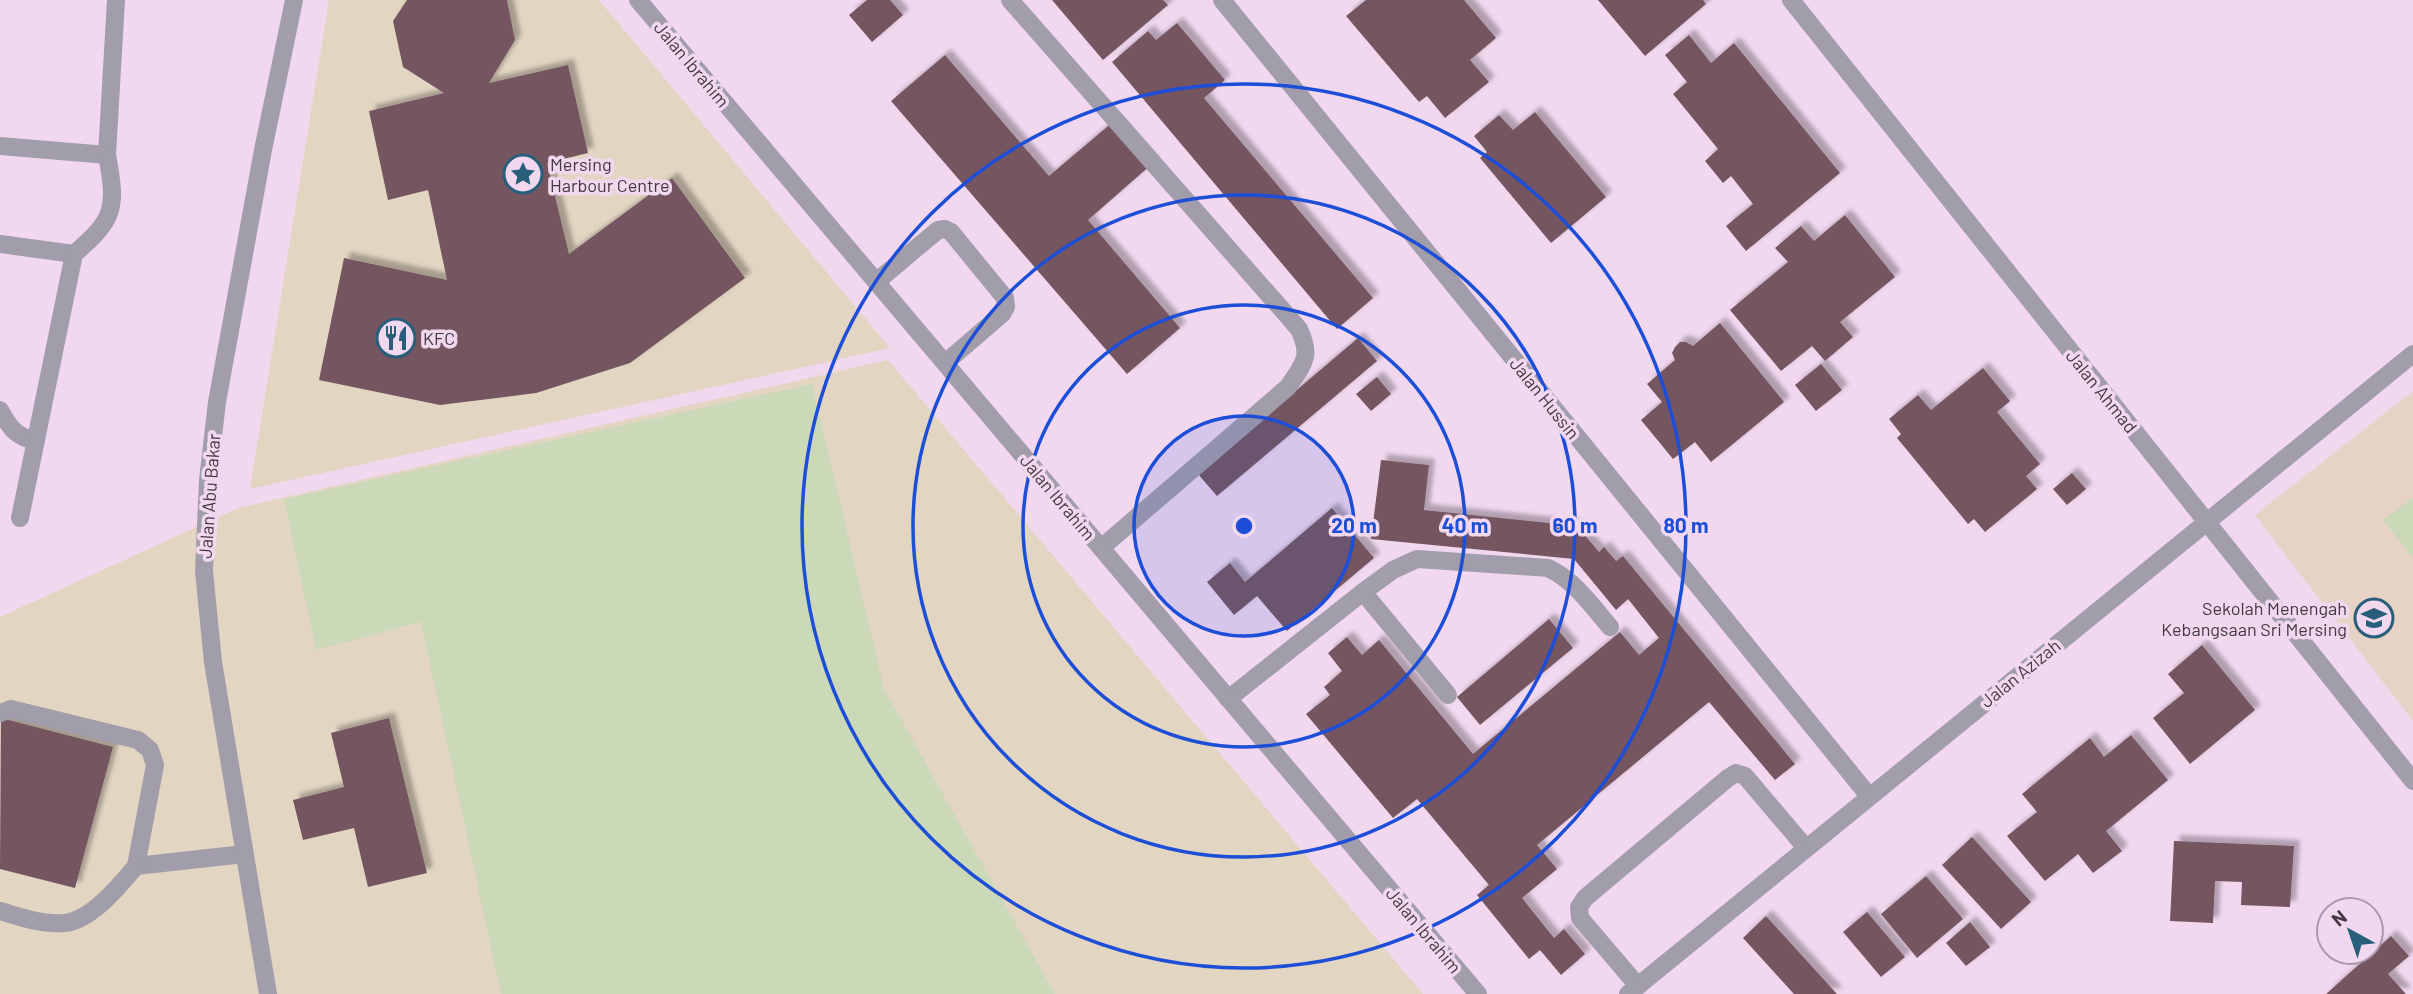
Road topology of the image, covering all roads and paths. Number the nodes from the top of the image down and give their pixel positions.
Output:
1 (116, 0) edge
2 (294, 0) edge
3 (638, 0) edge
4 (1010, 0) edge
5 (1222, 0) edge
6 (1791, 0) edge
7 (0, 146) edge
8 (107, 155) junction
9 (0, 244) edge
10 (74, 254) junction
11 (876, 282) junction
12 (2413, 354) edge
13 (945, 363) junction
14 (0, 410) edge
15 (36, 441) junction
16 (20, 518) dead end
17 (2206, 521) junction
18 (1101, 548) junction
19 (1363, 592) junction
20 (1610, 626) dead end
21 (1448, 695) dead end
22 (1228, 699) junction
23 (0, 713) edge
24 (2413, 781) edge
25 (1869, 796) junction
26 (1806, 848) junction
27 (244, 854) junction
28 (136, 866) junction
29 (0, 911) edge
30 (1633, 990) edge
31 (268, 994) edge
32 (1478, 994) edge

1 - 8 street
2 - 27 street, Jalan Abu Bakar
3 - 11 street, Jalan Ibrahim
4 - 18 street
5 - 25 street, Jalan Hussin
6 - 17 street, Jalan Ahmad
7 - 8 street
8 - 10 street
9 - 10 street
10 - 15 street
11 - 13 street, Jalan Ibrahim
11 - 13 street
12 - 17 street, Jalan Azizah
13 - 18 street, Jalan Ibrahim
14 - 15 street
15 - 16 street
17 - 24 street, Jalan Ahmad
17 - 25 street, Jalan Azizah
18 - 22 street, Jalan Ibrahim
19 - 20 street
19 - 21 street
19 - 22 street
22 - 32 street, Jalan Ibrahim
23 - 28 street
25 - 26 street, Jalan Azizah
26 - 30 street, Jalan Azizah
26 - 30 street
27 - 28 street
27 - 31 street, Jalan Abu Bakar
28 - 29 street

